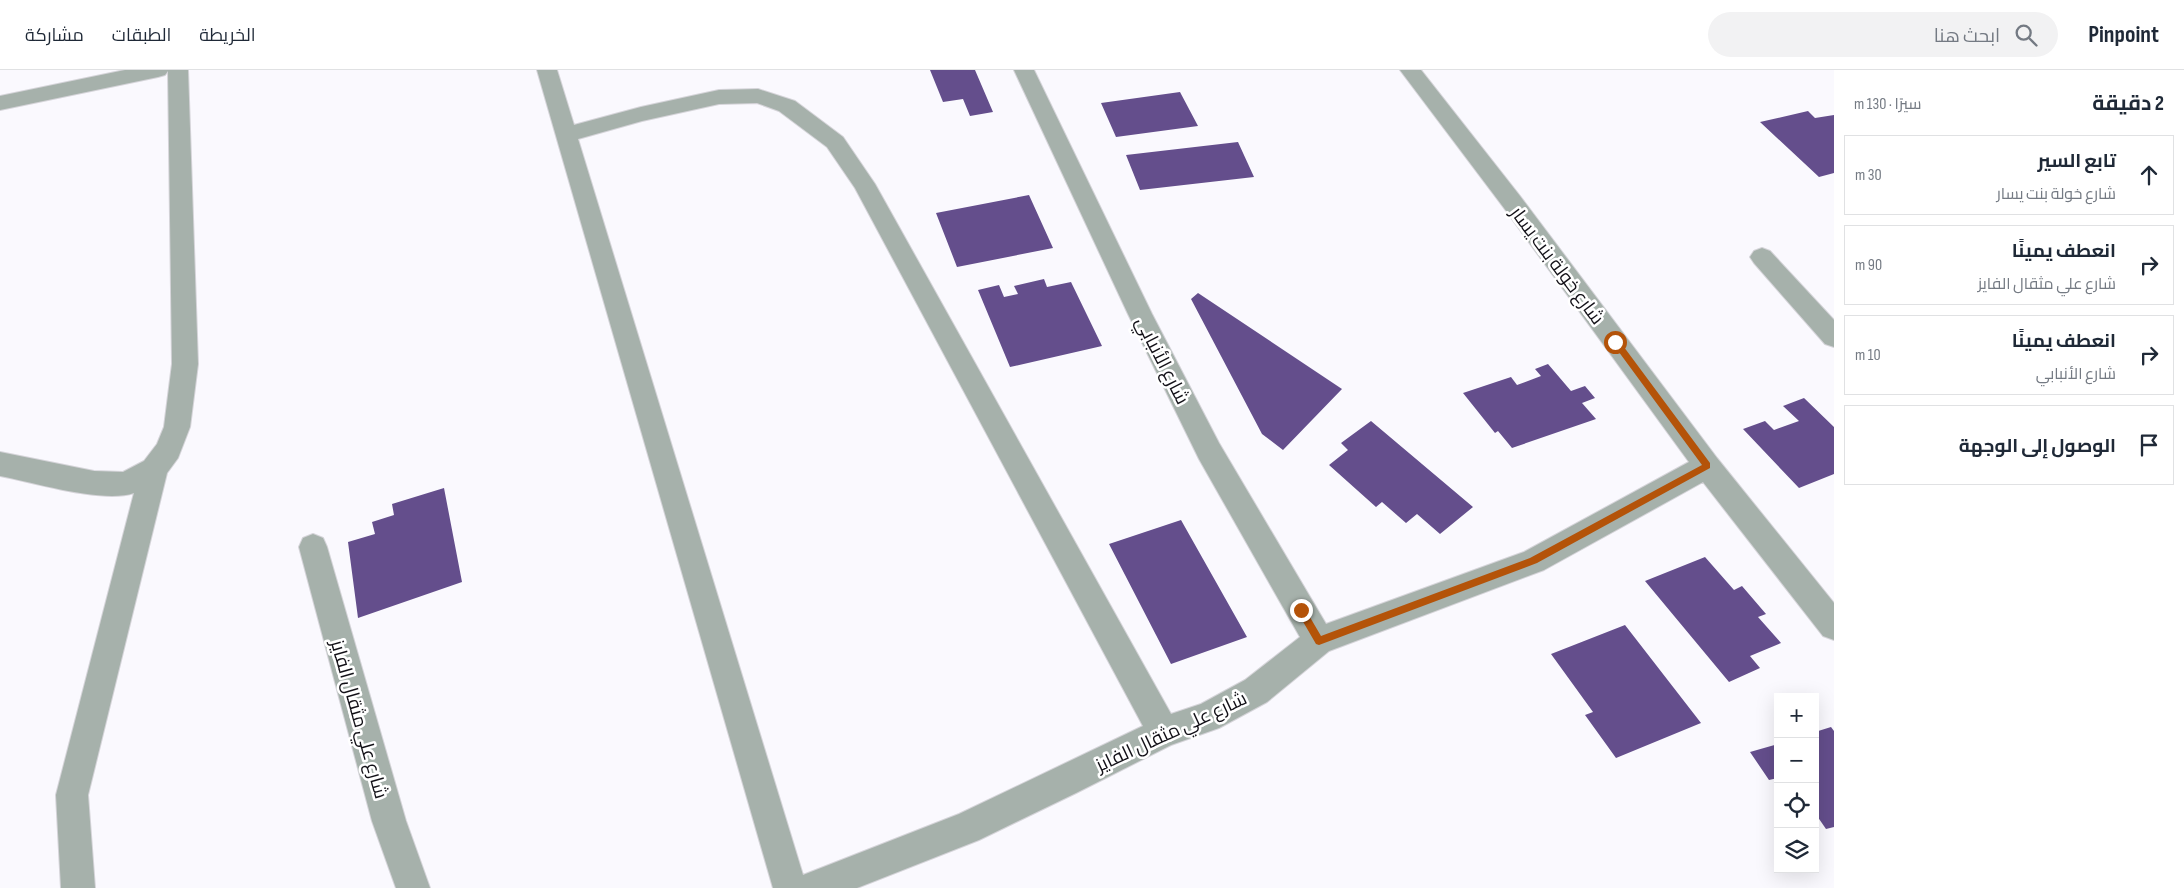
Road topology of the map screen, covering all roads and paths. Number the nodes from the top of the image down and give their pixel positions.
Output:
1 (158, 70) edge
2 (178, 70) edge
3 (547, 70) edge
4 (1024, 70) edge
5 (1410, 70) edge
6 (0, 103) edge
7 (566, 135) junction
8 (1762, 257) dead end
9 (1834, 337) edge
10 (0, 464) edge
11 (1707, 466) junction
12 (154, 469) junction
13 (313, 547) dead end
14 (1834, 626) edge
15 (1319, 641) junction
16 (1164, 732) junction
17 (78, 888) edge
18 (413, 888) edge
19 (790, 888) edge
20 (813, 888) edge

1 - 6 street
2 - 12 street
3 - 7 street
4 - 15 street, شارع الأنبابي
5 - 11 street, شارع خولة بنت يسار
7 - 16 street
7 - 19 street
8 - 9 street
10 - 12 street
11 - 14 street, شارع خولة بنت يسار
11 - 15 street, شارع علي مثقال الفايز
12 - 17 street
13 - 18 street, شارع علي مثقال الفايز
15 - 16 street, شارع علي مثقال الفايز
16 - 20 street, شارع علي مثقال الفايز

